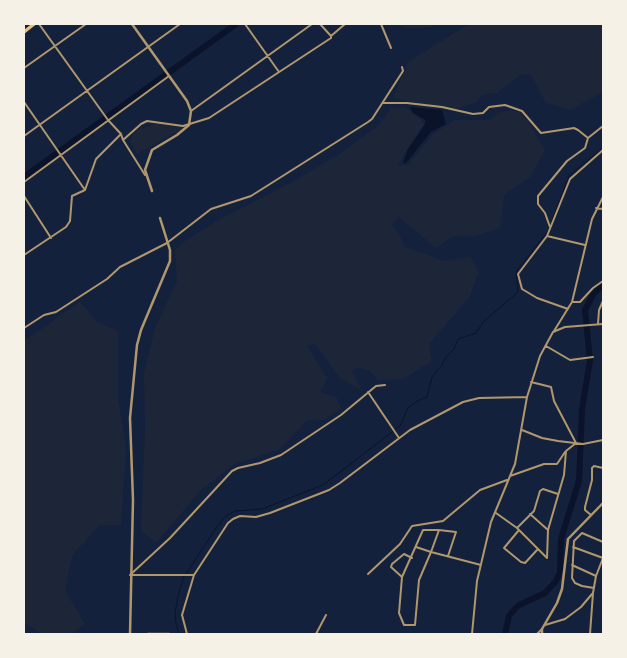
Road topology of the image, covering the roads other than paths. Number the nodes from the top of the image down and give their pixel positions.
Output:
1 (34, 24) edge
2 (39, 24) edge
3 (86, 24) edge
4 (132, 24) edge
5 (180, 24) edge
6 (245, 24) edge
7 (312, 24) edge
8 (320, 24) edge
9 (345, 24) edge
10 (381, 24) edge
11 (24, 32) edge
12 (331, 36) junction
13 (55, 46) junction
14 (148, 47) junction
15 (391, 48) dead end
16 (268, 56) junction
17 (402, 67) dead end
18 (24, 68) edge
19 (279, 72) junction
20 (169, 76) junction
21 (87, 91) junction
22 (24, 102) edge
23 (382, 103) junction
24 (191, 112) junction
25 (108, 120) junction
26 (189, 124) junction
27 (40, 125) junction
28 (603, 126) edge
29 (121, 134) junction
30 (24, 136) edge
31 (588, 138) junction
32 (123, 140) junction
33 (603, 150) edge
34 (62, 154) junction
35 (147, 177) junction
36 (24, 182) edge
37 (85, 190) junction
38 (152, 191) dead end
39 (24, 196) edge
40 (603, 197) edge
41 (596, 208) junction
42 (603, 208) edge
43 (160, 218) dead end
44 (550, 228) junction
45 (548, 236) junction
46 (51, 238) junction
47 (167, 243) junction
48 (585, 245) junction
49 (24, 255) edge
50 (603, 281) edge
51 (603, 301) edge
52 (572, 302) junction
53 (602, 305) edge
54 (568, 309) junction
55 (598, 324) junction
56 (603, 324) edge
57 (24, 328) edge
58 (553, 332) junction
59 (546, 346) junction
60 (593, 357) dead end
61 (531, 382) junction
62 (385, 386) dead end
63 (368, 392) junction
64 (527, 397) junction
65 (522, 430) junction
66 (399, 438) junction
67 (603, 440) edge
68 (577, 443) junction
69 (566, 451) junction
70 (603, 468) edge
71 (510, 476) junction
72 (507, 480) junction
73 (558, 494) junction
74 (603, 503) edge
75 (496, 513) junction
76 (530, 514) junction
77 (591, 515) junction
78 (518, 529) junction
79 (439, 530) junction
80 (548, 530) junction
81 (603, 542) edge
82 (573, 546) junction
83 (416, 547) junction
84 (537, 550) junction
85 (431, 552) junction
86 (448, 556) junction
87 (412, 558) junction
88 (603, 558) edge
89 (481, 565) junction
90 (572, 565) junction
91 (368, 574) dead end
92 (194, 575) junction
93 (130, 576) junction
94 (596, 576) junction
95 (402, 577) junction
96 (594, 588) junction
97 (593, 593) junction
98 (326, 615) dead end
99 (545, 625) junction
100 (542, 629) junction
101 (130, 634) edge
102 (148, 634) edge
103 (169, 634) edge
104 (187, 634) edge
105 (316, 634) edge
106 (472, 634) edge
107 (537, 634) edge
108 (542, 634) edge
109 (590, 634) edge

1 - 11 highway
2 - 13 street
3 - 13 street
4 - 14 street
5 - 14 street
6 - 16 street
7 - 16 street
8 - 12 street
9 - 12 street
10 - 15 street
12 - 19 street
13 - 18 street
13 - 21 street
14 - 20 street
14 - 21 street
16 - 19 street
16 - 24 street
17 - 23 street
19 - 26 street
20 - 24 street
20 - 25 street
21 - 25 street
21 - 27 street
22 - 27 street
23 - 31 street
23 - 47 street
24 - 26 street
25 - 29 street
25 - 34 street
26 - 32 street
26 - 35 street
27 - 30 street
27 - 34 street
28 - 31 street
29 - 32 street
29 - 37 street
31 - 44 street
32 - 35 street
33 - 44 street
34 - 36 street
34 - 37 street
35 - 38 street
37 - 46 street
39 - 46 street
40 - 41 street
41 - 42 street
41 - 48 street
43 - 47 street
44 - 45 street
45 - 48 street
45 - 54 street
46 - 49 street
47 - 57 street
47 - 93 street
48 - 52 street
50 - 52 street
51 - 53 street
52 - 54 street
53 - 55 street
54 - 58 street
55 - 56 street
55 - 58 street
58 - 59 street
59 - 60 street
59 - 61 street
61 - 64 street
61 - 68 street
62 - 63 street
63 - 66 street
63 - 93 street
64 - 65 street
64 - 66 street
65 - 68 street
65 - 71 street
66 - 92 street
67 - 68 street
68 - 69 street
69 - 71 street
69 - 73 street
70 - 77 street
71 - 72 street
72 - 75 street
72 - 91 street
73 - 76 street
73 - 80 street
74 - 77 street
75 - 78 street
75 - 89 street
76 - 78 street
76 - 80 street
77 - 99 street
78 - 84 street
78 - 84 street
79 - 83 street
79 - 85 street
79 - 86 street
80 - 84 street
81 - 82 street
82 - 88 street
82 - 90 street
83 - 85 street
83 - 87 street
85 - 86 street
85 - 95 street
86 - 89 street
87 - 95 street
87 - 95 street
88 - 94 street
89 - 106 street
90 - 94 street
90 - 96 street
92 - 93 street
92 - 104 street
93 - 101 street
94 - 96 street
96 - 97 street
97 - 99 street
97 - 109 street
98 - 105 street
99 - 100 street
100 - 107 street
100 - 108 street
102 - 103 street

